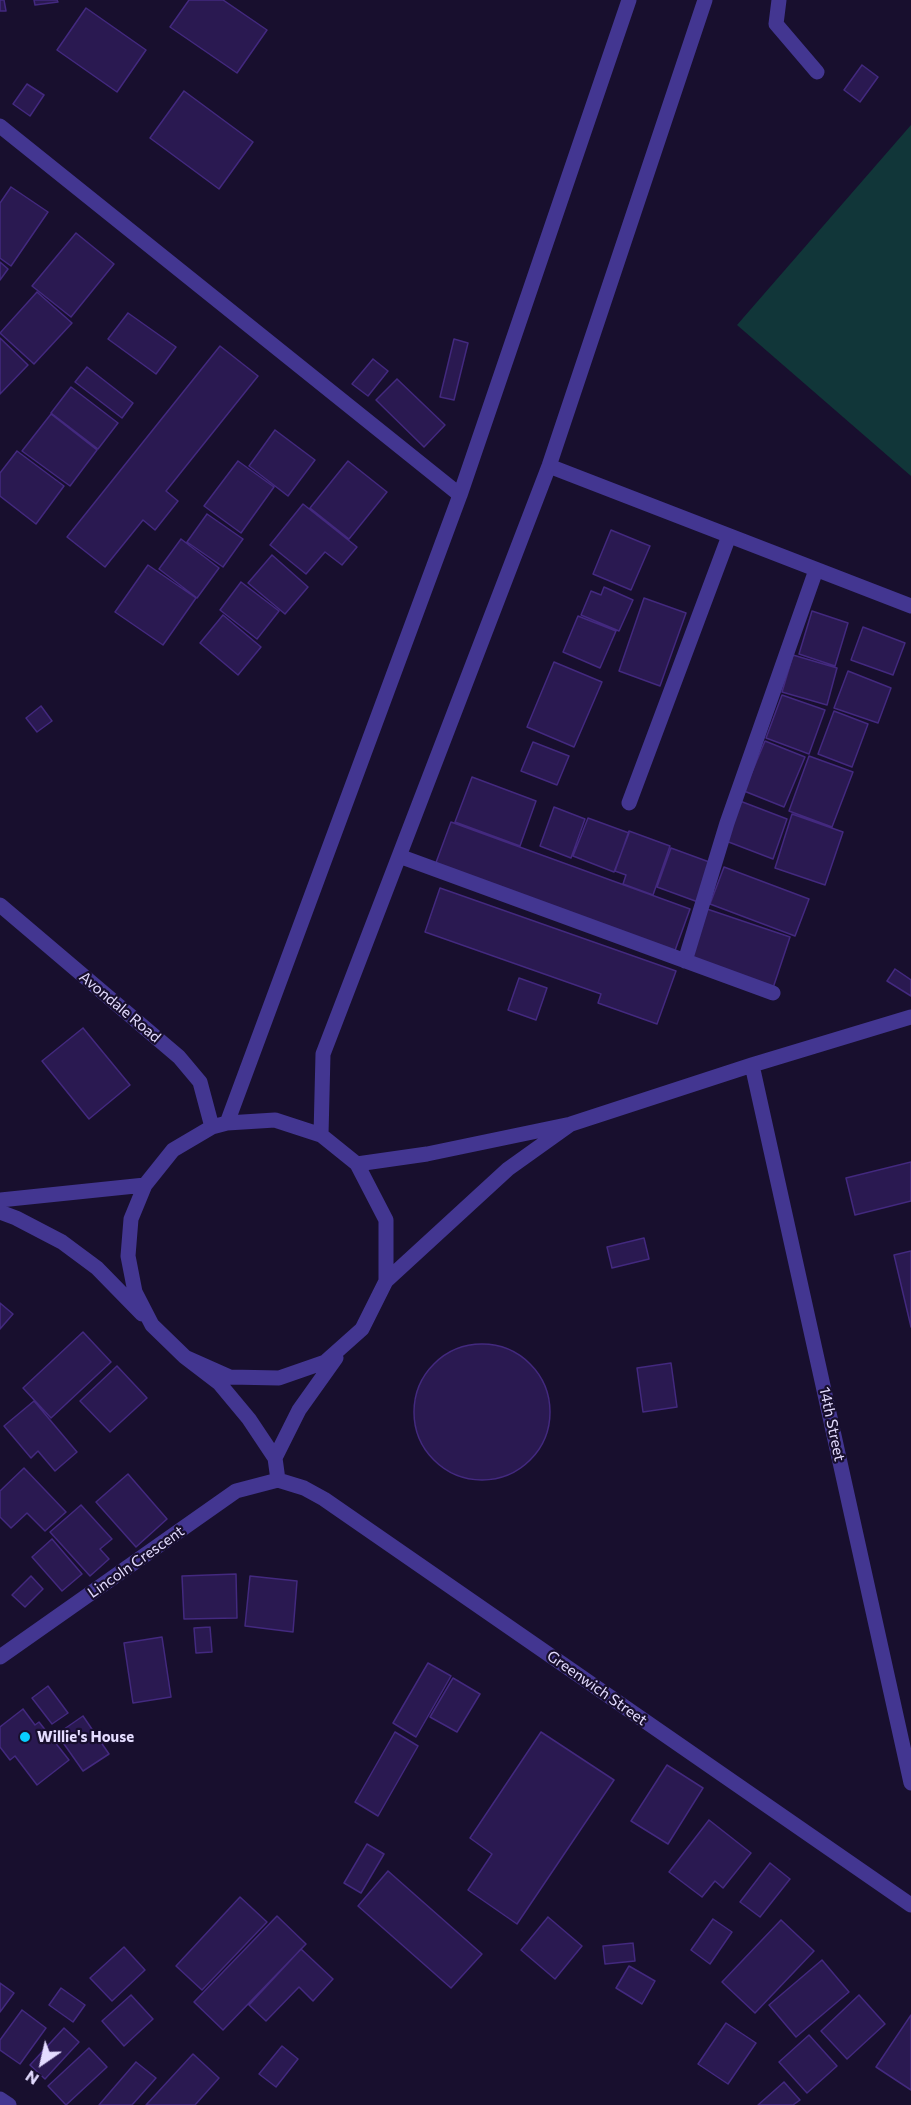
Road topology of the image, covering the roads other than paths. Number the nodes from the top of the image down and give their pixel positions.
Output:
1 (629, 0) edge
2 (705, 0) edge
3 (779, 0) edge
4 (817, 72) dead end
5 (0, 126) edge
6 (549, 466) junction
7 (460, 495) junction
8 (729, 536) junction
9 (816, 570) junction
10 (911, 606) edge
11 (629, 803) dead end
12 (399, 856) junction
13 (0, 905) edge
14 (685, 961) junction
15 (773, 993) dead end
16 (911, 1017) edge
17 (752, 1065) junction
18 (572, 1124) junction
19 (219, 1125) junction
20 (321, 1135) junction
21 (357, 1164) junction
22 (145, 1185) junction
23 (0, 1200) edge
24 (0, 1212) edge
25 (386, 1281) junction
26 (152, 1325) junction
27 (362, 1329) junction
28 (185, 1357) junction
29 (275, 1458) junction
30 (278, 1480) junction
31 (0, 1657) edge
32 (911, 1783) edge
33 (911, 1905) edge
34 (0, 2099) edge
35 (9, 2105) edge

1 - 7 street
2 - 6 street
3 - 4 street
5 - 7 street
6 - 8 street
6 - 12 street
7 - 19 street
8 - 9 street
8 - 11 street
9 - 10 street
9 - 14 street
12 - 14 street
12 - 20 street
13 - 19 street, Avondale Road
14 - 15 street
16 - 17 street
17 - 18 street
17 - 32 street, 14th Street
18 - 21 street
18 - 25 street
19 - 20 street
19 - 22 street
20 - 21 street
21 - 25 street
22 - 23 street
22 - 26 street
24 - 26 street
25 - 27 street
26 - 28 street
27 - 28 street
27 - 29 street
28 - 29 street
29 - 30 street
30 - 31 street, Lincoln Crescent
30 - 33 street, Greenwich Street
34 - 35 street

